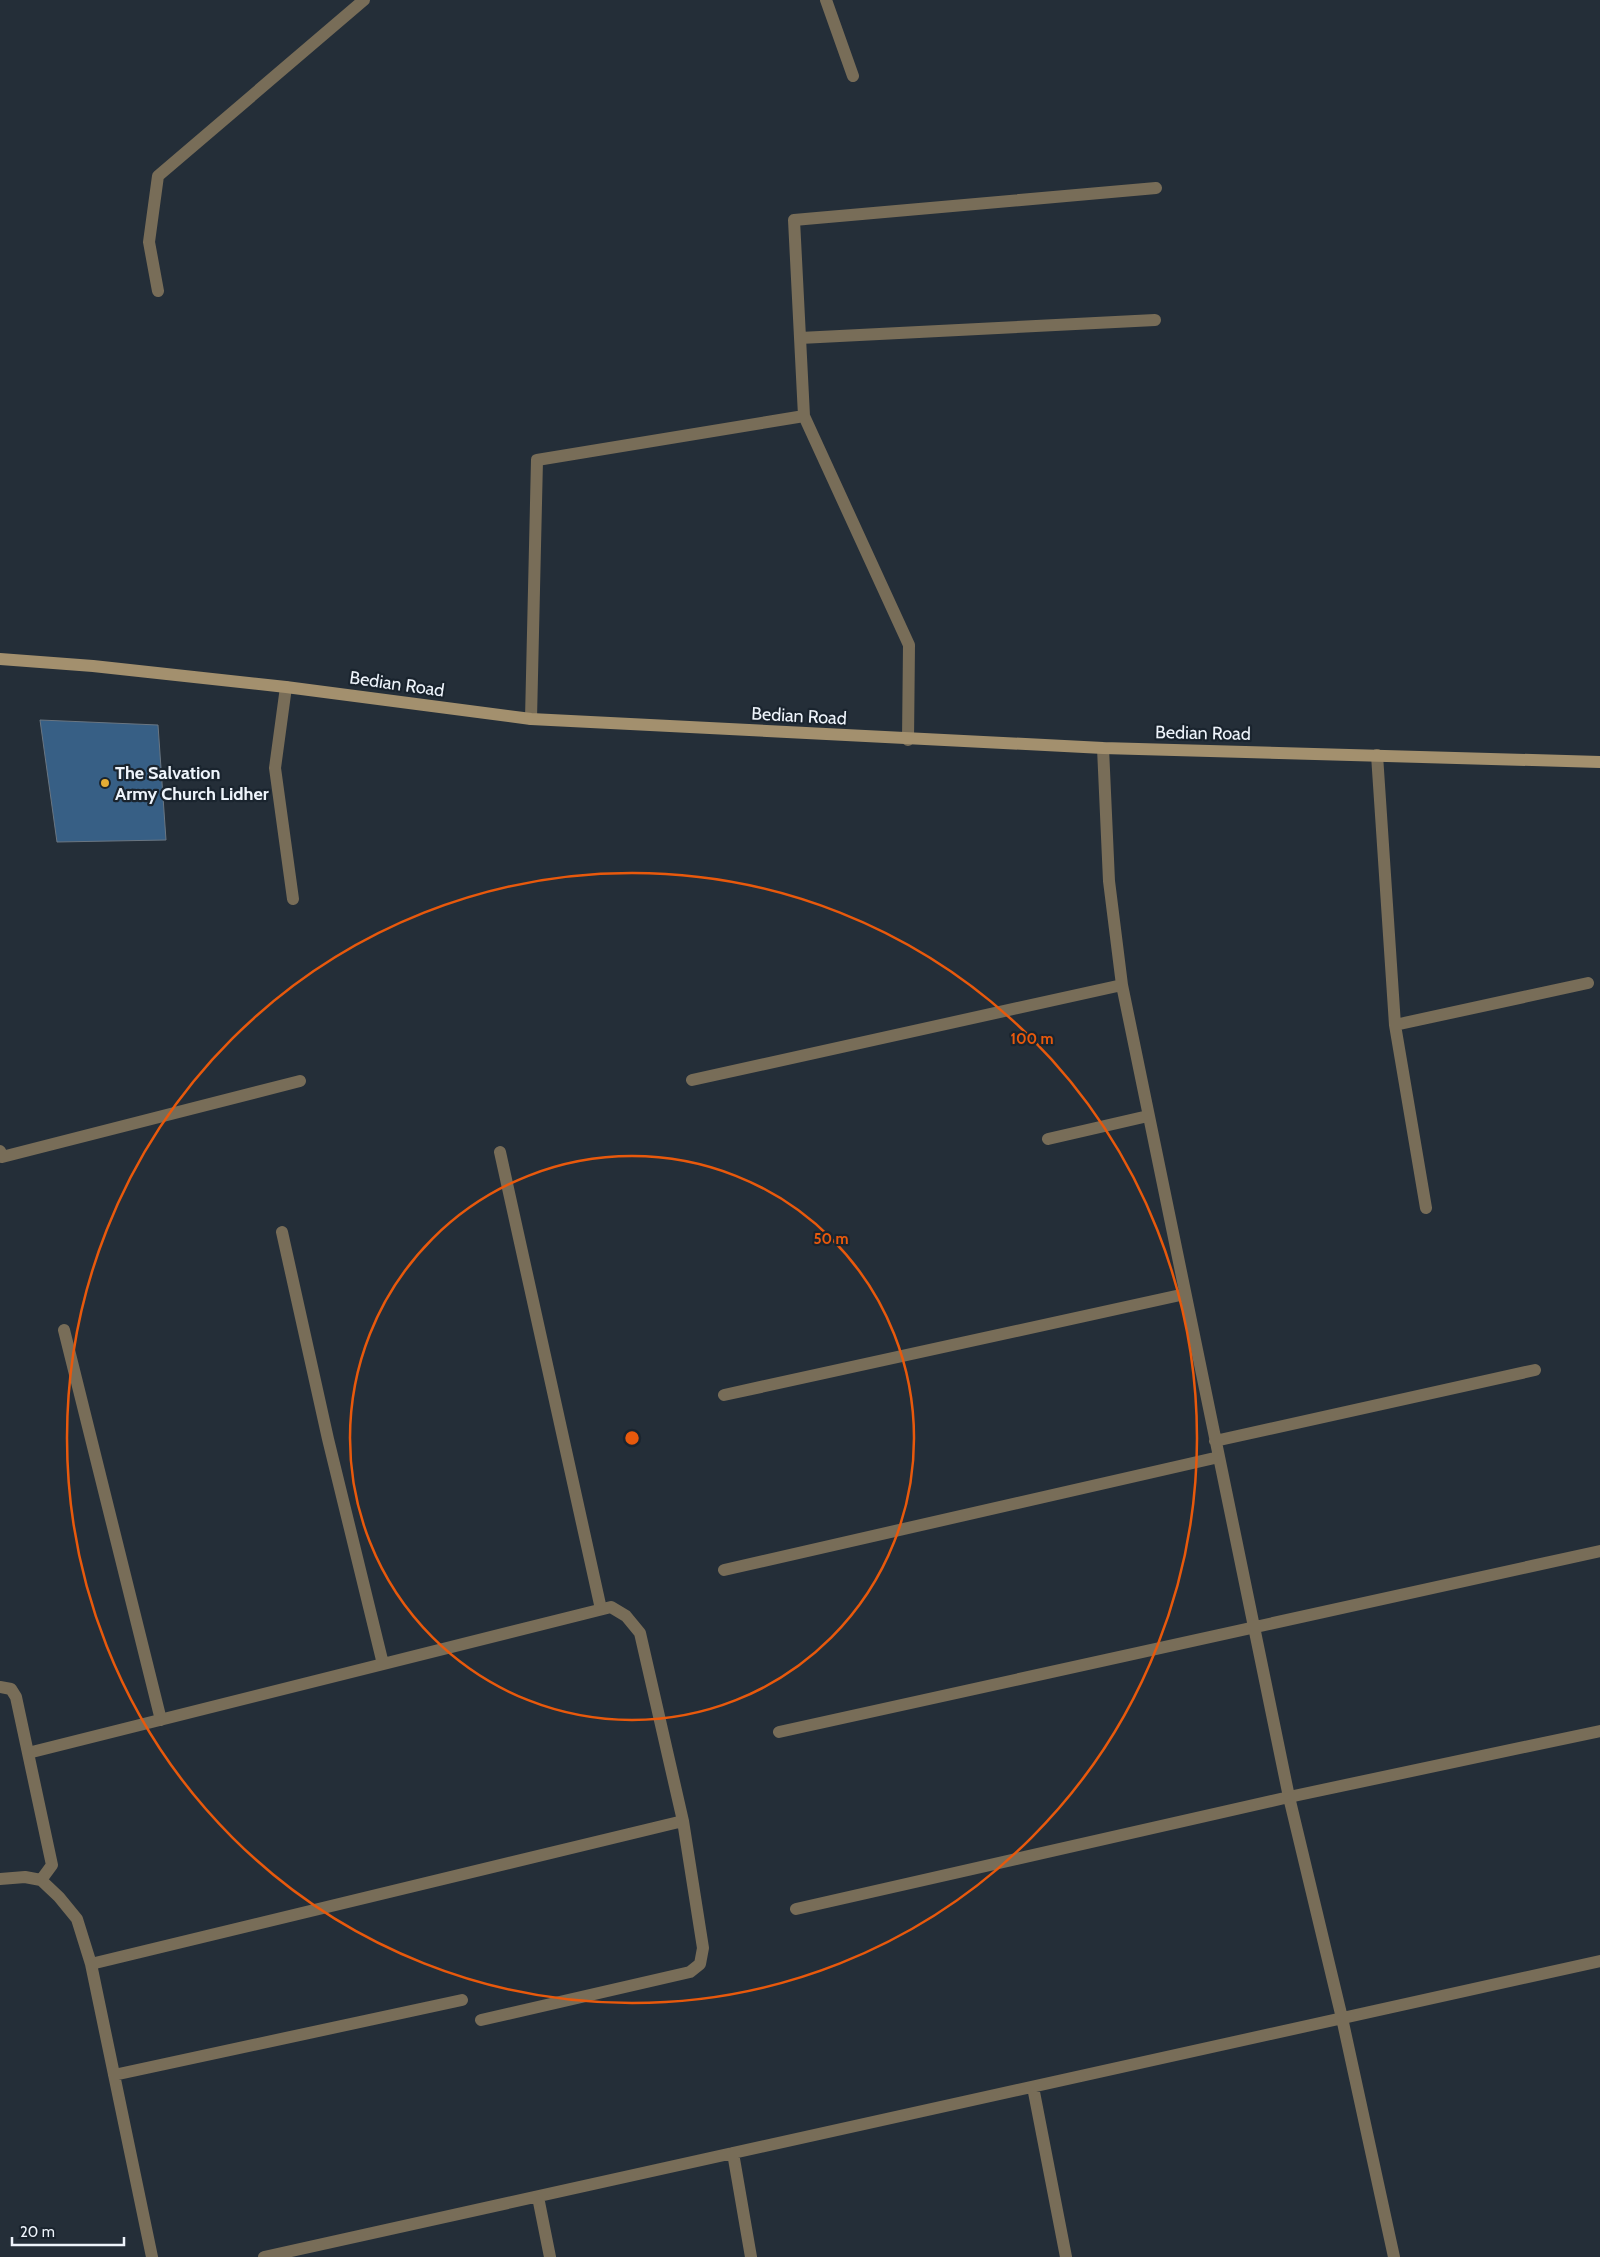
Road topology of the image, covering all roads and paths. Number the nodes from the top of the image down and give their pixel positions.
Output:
1 (364, 0) edge
2 (826, 0) edge
3 (853, 76) dead end
4 (1156, 188) dead end
5 (158, 291) dead end
6 (1155, 320) dead end
7 (800, 338) junction
8 (804, 416) junction
9 (0, 659) edge
10 (286, 687) junction
11 (531, 720) junction
12 (908, 740) junction
13 (1103, 748) junction
14 (1377, 755) junction
15 (1600, 762) edge
16 (293, 899) dead end
17 (1588, 983) dead end
18 (1122, 985) junction
19 (1395, 1025) junction
20 (692, 1080) dead end
21 (300, 1081) dead end
22 (1148, 1116) junction
23 (1048, 1139) dead end
24 (0, 1151) edge
25 (500, 1152) dead end
26 (1426, 1208) dead end
27 (282, 1232) dead end
28 (1185, 1294) junction
29 (64, 1330) dead end
30 (1534, 1370) dead end
31 (724, 1395) dead end
32 (1216, 1441) junction
33 (1219, 1457) junction
34 (1600, 1551) edge
35 (724, 1570) dead end
36 (601, 1609) junction
37 (1255, 1627) junction
38 (383, 1664) junction
39 (0, 1687) edge
40 (161, 1720) junction
41 (1600, 1731) edge
42 (779, 1732) dead end
43 (28, 1753) junction
44 (1289, 1797) junction
45 (683, 1821) junction
46 (0, 1879) edge
47 (41, 1880) junction
48 (796, 1909) dead end
49 (1600, 1961) edge
50 (91, 1964) junction
51 (462, 2000) dead end
52 (1342, 2018) junction
53 (481, 2020) dead end
54 (114, 2075) junction
55 (1033, 2087) junction
56 (732, 2153) junction
57 (538, 2197) junction
58 (152, 2257) edge
59 (264, 2257) edge
60 (550, 2257) edge
61 (751, 2257) edge
62 (1066, 2257) edge
63 (1394, 2257) edge

1 - 5 street
2 - 3 street
4 - 7 street
6 - 7 street
7 - 8 street
8 - 11 street
8 - 12 street
9 - 10 main road, Bedian Road
10 - 11 main road, Bedian Road
10 - 16 street
11 - 12 main road, Bedian Road
12 - 13 main road, Bedian Road
13 - 14 main road, Bedian Road
13 - 18 street
14 - 15 main road, Bedian Road
14 - 19 street
17 - 19 street
18 - 20 street
18 - 22 street
19 - 26 street
21 - 24 street
22 - 23 street
22 - 28 street
25 - 36 street
27 - 38 street
28 - 31 street
28 - 32 street
29 - 40 street
30 - 32 street
32 - 33 street
33 - 35 street
33 - 37 street
34 - 37 street
36 - 38 street
36 - 45 street
37 - 42 street
37 - 44 street
38 - 40 street
39 - 43 street
40 - 43 street
41 - 44 street
43 - 47 street
44 - 48 street
44 - 52 street
45 - 50 street
45 - 53 street
46 - 47 street
47 - 50 street
49 - 52 street
50 - 54 street
51 - 54 street
52 - 55 street
52 - 63 street
54 - 58 street
55 - 56 street
55 - 62 street
56 - 57 street
56 - 61 street
57 - 59 street
57 - 60 street

